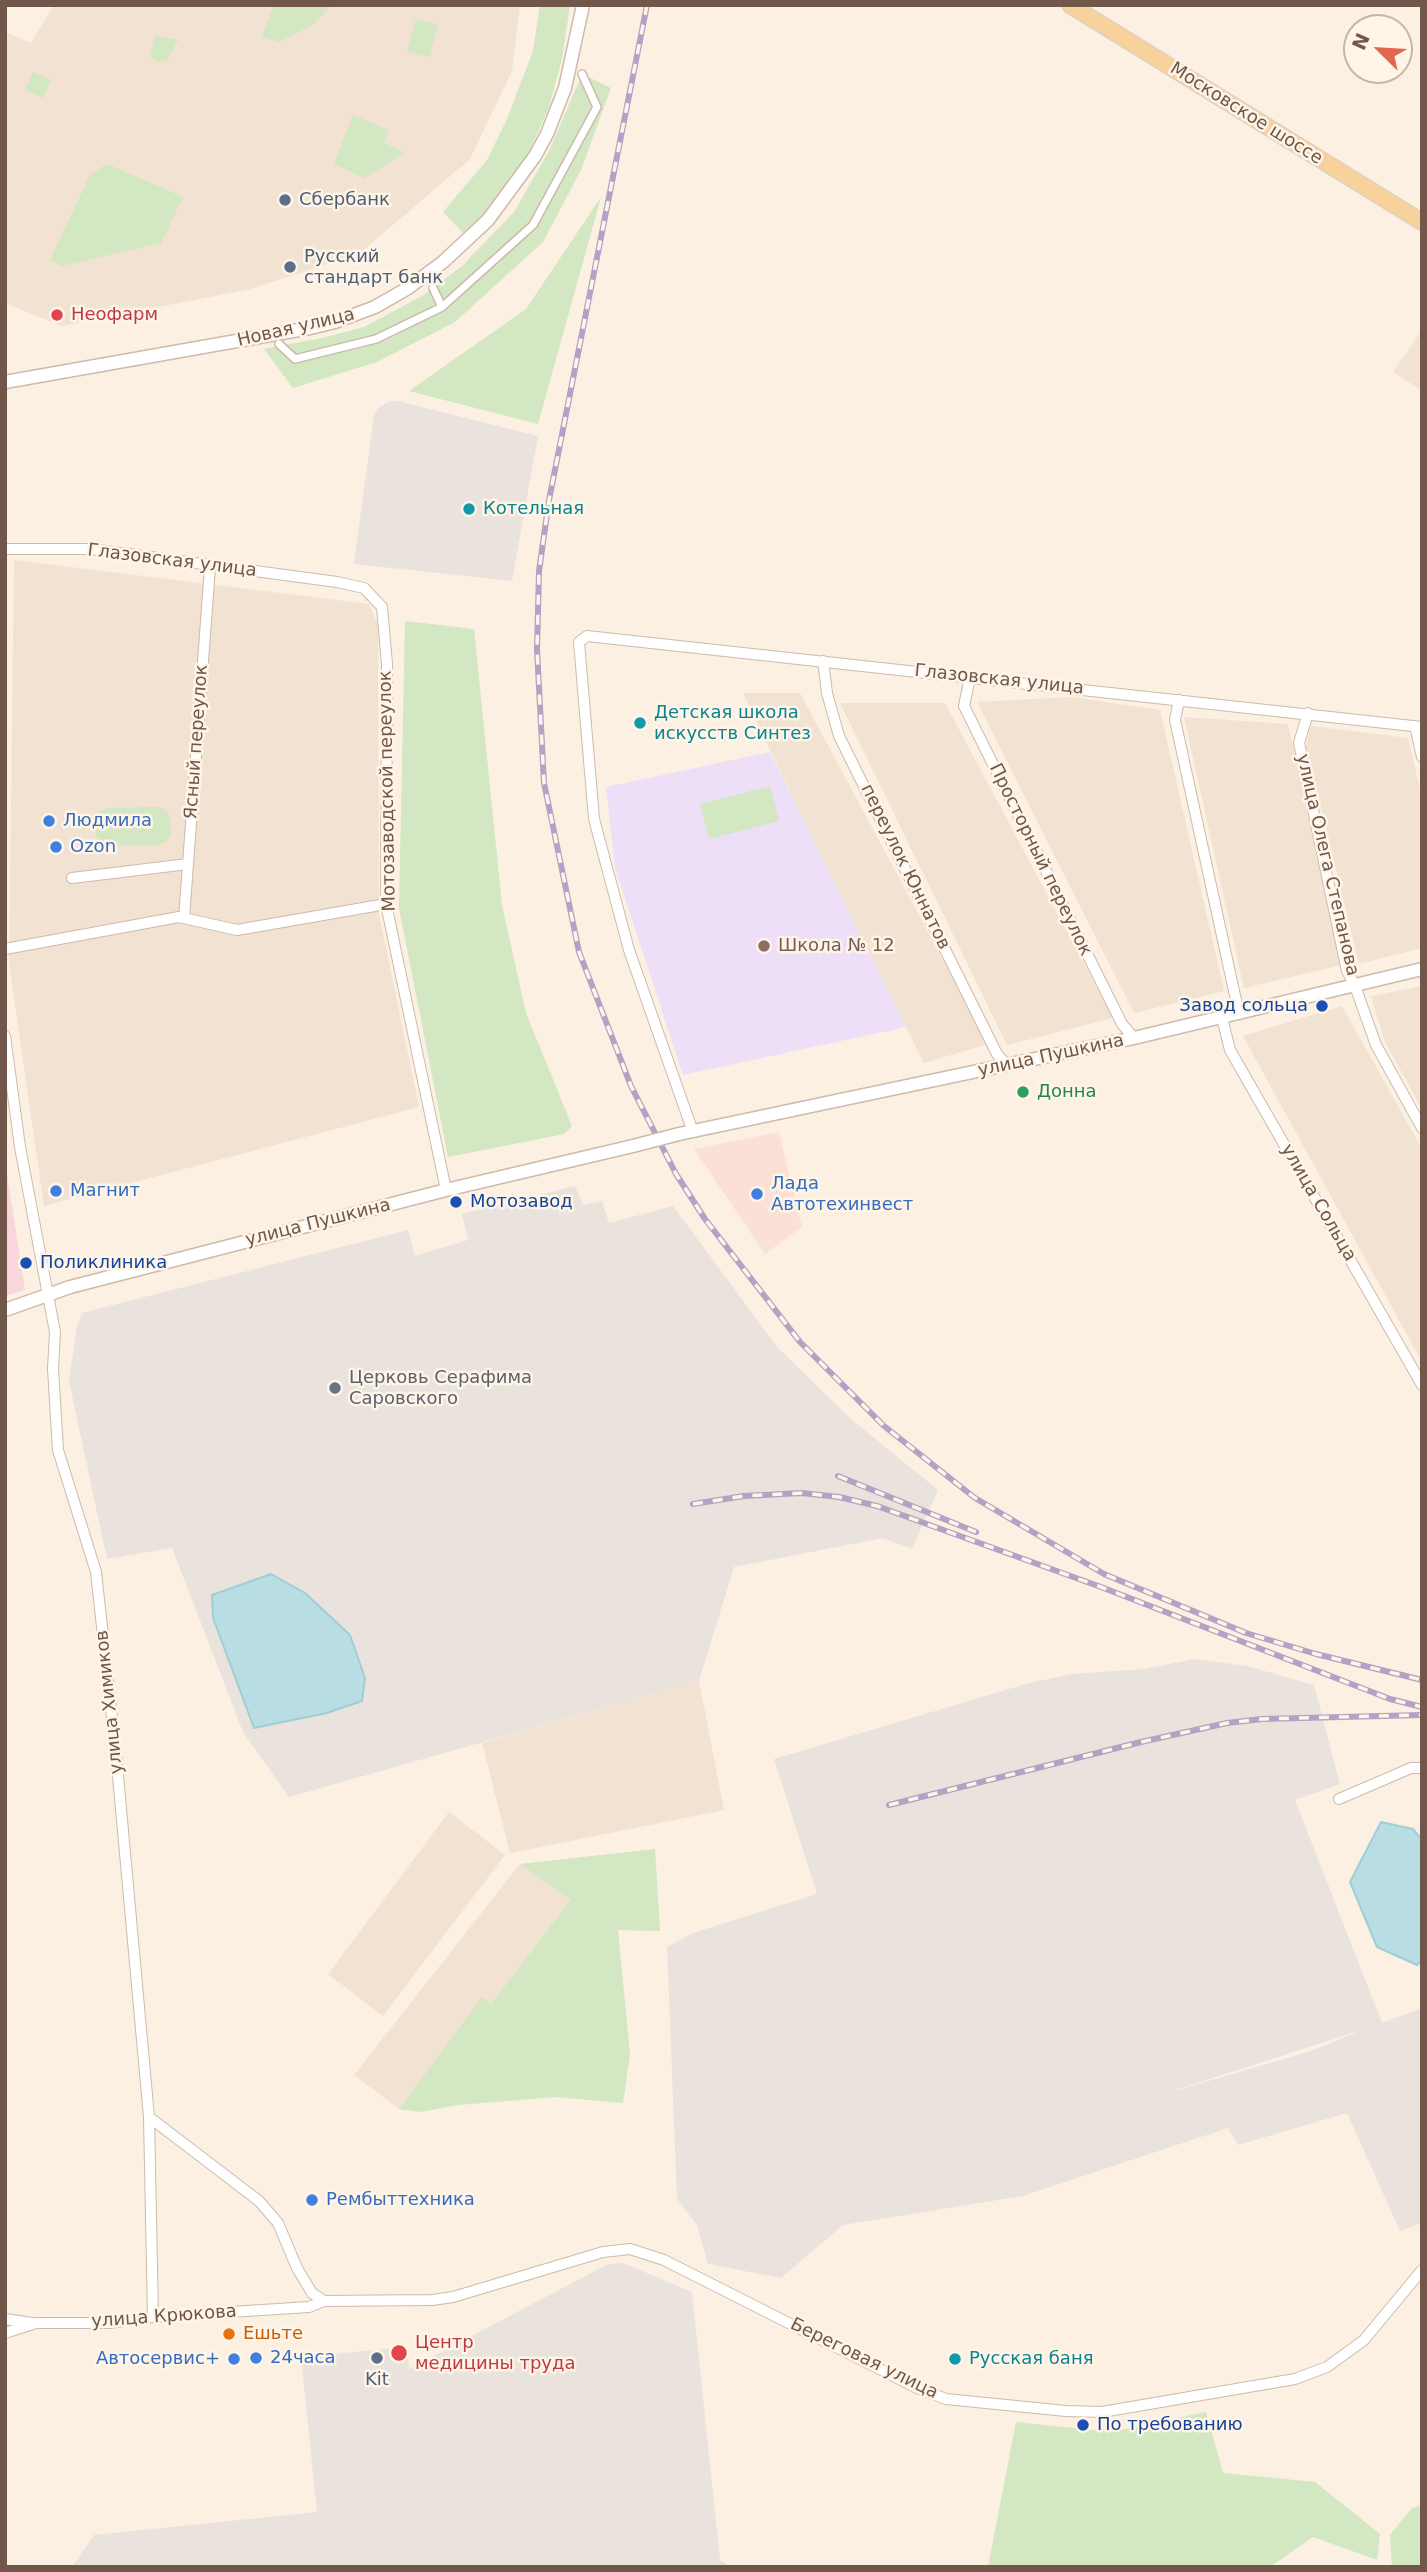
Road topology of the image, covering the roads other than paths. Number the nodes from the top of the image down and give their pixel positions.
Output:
1 (583, 5) edge
2 (1070, 5) edge
3 (582, 74) dead end
4 (1422, 222) edge
5 (433, 288) dead end
6 (442, 307) junction
7 (279, 344) dead end
8 (5, 382) edge
9 (5, 549) edge
10 (210, 567) junction
11 (337, 582) joint
12 (823, 661) junction
13 (970, 677) junction
14 (1179, 700) junction
15 (1308, 713) junction
16 (1418, 727) edge
17 (1422, 757) edge
18 (188, 864) junction
19 (72, 878) dead end
20 (386, 904) junction
21 (184, 918) junction
22 (5, 949) edge
23 (1422, 969) edge
24 (1355, 986) junction
25 (1239, 1014) junction
26 (1222, 1018) junction
27 (5, 1036) edge
28 (1134, 1038) junction
29 (1007, 1065) junction
30 (1422, 1128) edge
31 (693, 1132) junction
32 (446, 1191) junction
33 (49, 1295) junction
34 (5, 1310) edge
35 (1422, 1385) edge
36 (1422, 1768) edge
37 (1339, 1799) dead end
38 (149, 2117) junction
39 (1422, 2270) edge
40 (324, 2301) junction
41 (153, 2317) junction
42 (5, 2319) edge
43 (36, 2323) junction
44 (5, 2333) edge

1 - 8 street, Новая улица
2 - 4 main road, Московское шоссе
3 - 6 street
5 - 6 street
6 - 7 street
9 - 10 street, Глазовская улица
10 - 11 street, Глазовская улица
10 - 18 street, Ясный переулок
11 - 20 street, Мотозаводской переулок
12 - 13 street, Глазовская улица
12 - 29 street, переулок Юннатов
12 - 31 street, Глазовская улица
13 - 14 street, Глазовская улица
13 - 28 street, Просторный переулок
14 - 15 street, Глазовская улица
14 - 25 street
15 - 16 street, Глазовская улица
15 - 24 street, улица Олега Степанова
16 - 17 street
18 - 19 street
18 - 21 street, Ясный переулок
20 - 21 street
20 - 32 street, Мотозаводской переулок
21 - 22 street
23 - 24 street, улица Пушкина
24 - 25 street, улица Пушкина
24 - 30 street, улица Олега Степанова
25 - 26 street, улица Пушкина
26 - 28 street, улица Пушкина
26 - 35 street, улица Сольца
27 - 33 street, улица Химиков
28 - 29 street, улица Пушкина
29 - 31 street, улица Пушкина
31 - 32 street, улица Пушкина, bridge
32 - 33 street, улица Пушкина
33 - 34 street, улица Пушкина
33 - 38 street, улица Химиков
36 - 37 street
38 - 40 street
38 - 41 street, улица Химиков
39 - 40 street, Береговая улица
40 - 41 street, улица Крюкова
41 - 43 street, улица Крюкова
42 - 43 street
43 - 44 street, улица Крюкова

